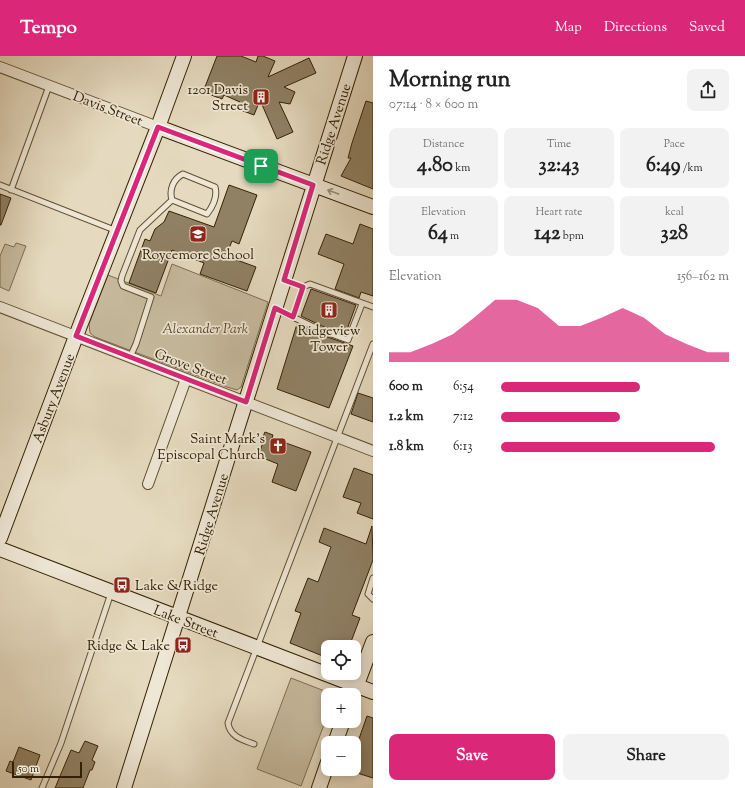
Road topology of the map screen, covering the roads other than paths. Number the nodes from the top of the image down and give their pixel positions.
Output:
1 (184, 56) edge
2 (355, 56) edge
3 (0, 67) edge
4 (49, 86) junction
5 (158, 127) junction
6 (313, 185) junction
7 (0, 186) edge
8 (11, 190) junction
9 (172, 200) junction
10 (373, 207) edge
11 (118, 231) junction
12 (284, 280) junction
13 (303, 287) junction
14 (362, 304) junction
15 (0, 307) edge
16 (373, 307) edge
17 (275, 308) junction
18 (293, 317) junction
19 (76, 336) junction
20 (373, 344) edge
21 (130, 357) junction
22 (186, 379) junction
23 (246, 402) junction
24 (338, 437) junction
25 (373, 451) edge
26 (148, 484) dead end
27 (0, 538) edge
28 (0, 549) edge
29 (373, 578) edge
30 (112, 592) junction
31 (373, 599) edge
32 (178, 618) junction
33 (373, 642) edge
34 (256, 648) junction
35 (350, 688) edge
36 (356, 688) edge
37 (361, 691) edge
38 (373, 692) edge
39 (254, 744) dead end
40 (323, 776) edge
41 (42, 788) edge
42 (124, 788) edge
43 (319, 788) edge

1 - 5 main road, Asbury Avenue
2 - 6 main road, Ridge Avenue
3 - 4 street, Davis Street
4 - 5 street, Davis Street
4 - 8 lane
5 - 6 main road, Davis Street
5 - 11 main road, Asbury Avenue
10 -> 6 main road, Davis Street
6 - 12 main road, Ridge Avenue
7 - 8 lane
8 - 11 lane
9 - 9 lane
9 - 21 lane
11 - 19 main road, Asbury Avenue
12 - 13 lane
12 - 17 main road, Ridge Avenue
13 - 14 lane
13 - 18 lane
14 - 16 lane
14 - 18 lane
15 - 19 street, Grove Street
17 - 18 lane
17 - 23 main road, Ridge Avenue
19 - 21 street, Grove Street
19 - 27 main road, Asbury Avenue
20 - 24 lane
21 - 22 street, Grove Street
22 - 23 street, Grove Street
22 - 26 street
23 - 24 street, Grove Street
23 - 32 main road, Ridge Avenue
24 - 25 street, Grove Street
24 - 34 lane
28 - 30 main road, Lake Street
29 - 31 lane
30 - 32 main road, Lake Street
30 - 41 lane
32 - 34 main road, Lake Street
32 - 42 main road, Ridge Avenue
33 - 36 main road
34 - 35 main road, Lake Street
34 - 39 lane
37 - 38 main road, Lake Street
40 - 43 main road

